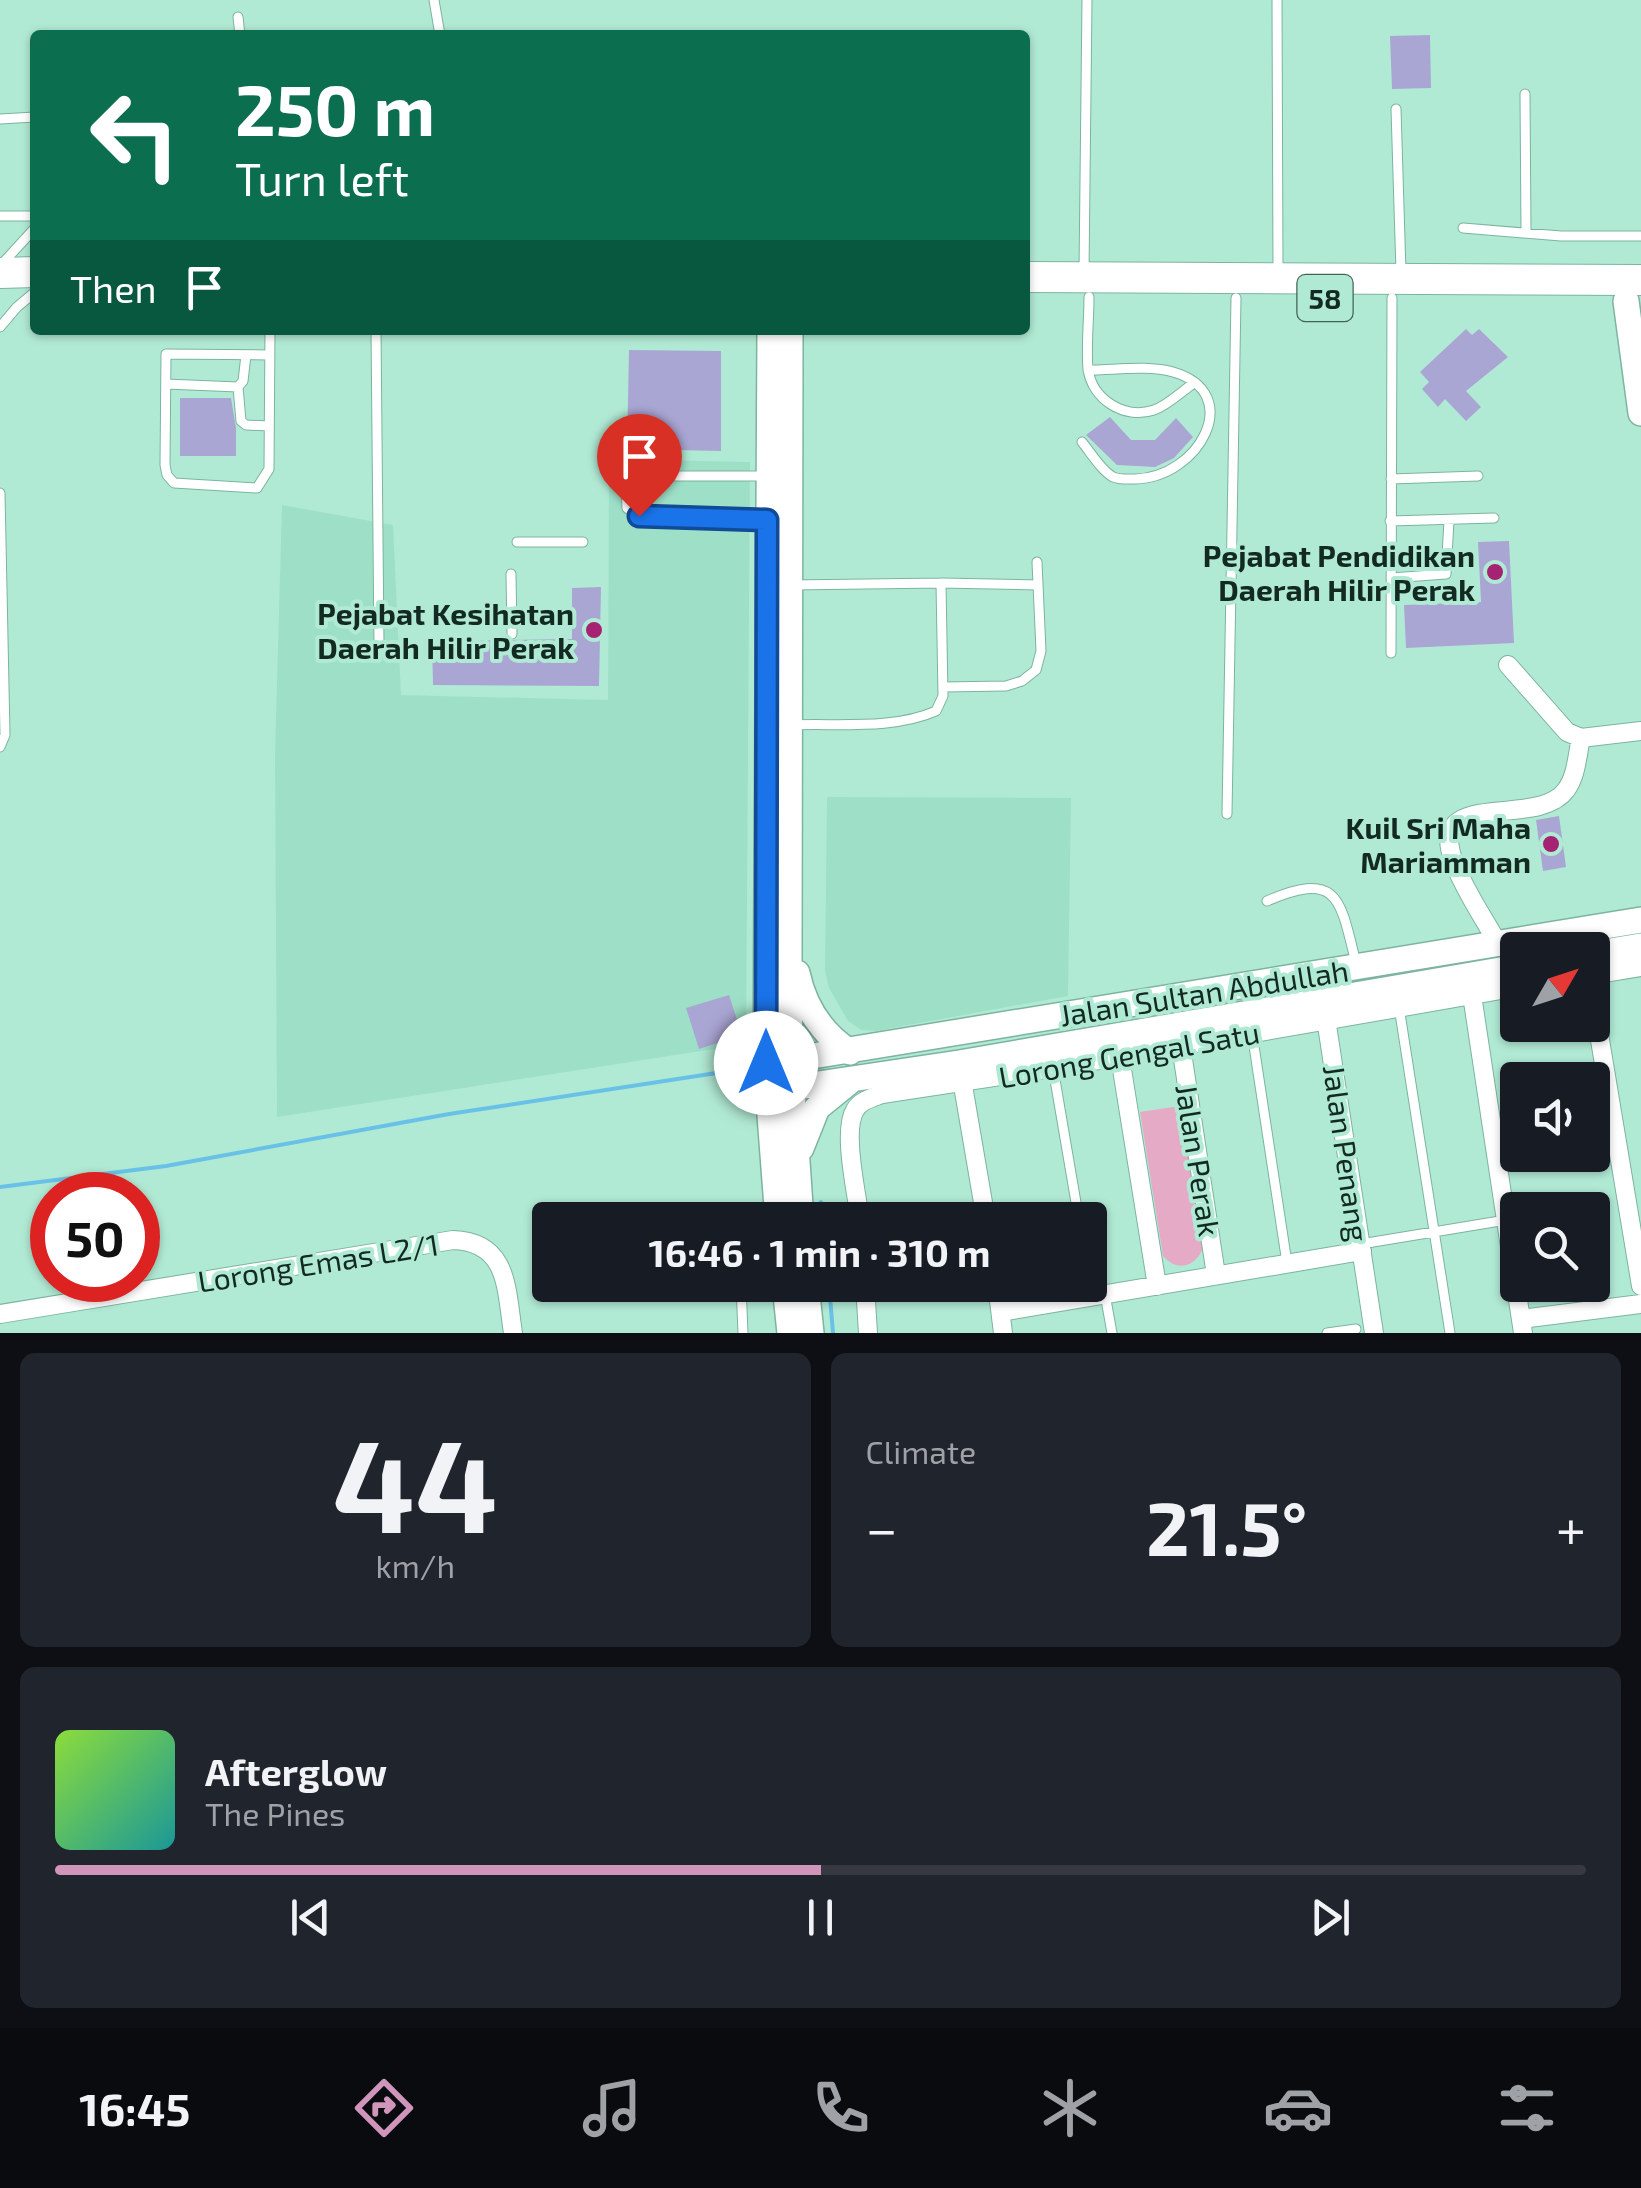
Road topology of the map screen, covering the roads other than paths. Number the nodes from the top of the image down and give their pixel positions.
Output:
1 (434, 0) edge
2 (1087, 0) edge
3 (1277, 0) edge
4 (238, 17) dead end
5 (239, 30) edge
6 (439, 30) edge
7 (1525, 94) dead end
8 (1396, 109) dead end
9 (30, 117) edge
10 (0, 119) edge
11 (0, 216) edge
12 (30, 216) edge
13 (1462, 228) dead end
14 (1526, 233) junction
15 (30, 234) edge
16 (1641, 236) edge
17 (0, 270) edge
18 (30, 272) edge
19 (1030, 279) edge
20 (1278, 279) junction
21 (1087, 287) junction
22 (0, 289) edge
23 (1397, 289) junction
24 (30, 290) edge
25 (1636, 294) edge
26 (30, 295) edge
27 (1030, 296) edge
28 (1236, 298) junction
29 (0, 327) edge
30 (270, 335) edge
31 (376, 335) edge
32 (770, 335) edge
33 (790, 335) edge
34 (246, 355) junction
35 (270, 355) junction
36 (1088, 370) junction
37 (1194, 383) junction
38 (166, 384) junction
39 (238, 387) junction
40 (1641, 413) edge
41 (269, 426) junction
42 (1082, 442) dead end
43 (768, 476) junction
44 (1478, 476) dead end
45 (1390, 479) junction
46 (0, 493) edge
47 (1494, 518) dead end
48 (767, 520) junction
49 (1449, 520) junction
50 (1390, 521) junction
51 (517, 542) dead end
52 (583, 542) dead end
53 (1037, 562) dead end
54 (511, 574) dead end
55 (1390, 578) junction
56 (940, 582) junction
57 (789, 585) junction
58 (1038, 585) junction
59 (512, 634) dead end
60 (380, 646) dead end
61 (1390, 654) dead end
62 (1508, 665) dead end
63 (943, 688) junction
64 (789, 724) junction
65 (1641, 731) edge
66 (1581, 738) junction
67 (0, 747) edge
68 (1227, 814) dead end
69 (1267, 901) dead end
70 (1641, 920) edge
71 (788, 934) junction
72 (1498, 944) junction
73 (1641, 946) edge
74 (1610, 951) edge
75 (1357, 967) junction
76 (1641, 967) edge
77 (1500, 971) edge
78 (1610, 972) edge
79 (1319, 973) junction
80 (1500, 990) edge
81 (1472, 994) junction
82 (1399, 1007) junction
83 (1326, 1009) junction
84 (994, 1026) junction
85 (1252, 1032) junction
86 (1600, 1042) edge
87 (1182, 1046) junction
88 (850, 1052) junction
89 (1120, 1057) junction
90 (778, 1062) junction
91 (1053, 1068) junction
92 (961, 1073) junction
93 (852, 1080) junction
94 (780, 1090) junction
95 (797, 1162) junction
96 (1502, 1192) edge
97 (778, 1202) edge
98 (799, 1202) edge
99 (858, 1202) edge
100 (983, 1202) edge
101 (1075, 1202) edge
102 (1500, 1221) edge
103 (1437, 1231) junction
104 (1361, 1247) junction
105 (1287, 1264) junction
106 (1216, 1275) junction
107 (1158, 1286) junction
108 (1641, 1286) edge
109 (1107, 1291) edge
110 (742, 1302) edge
111 (786, 1302) edge
112 (807, 1302) edge
113 (865, 1302) edge
114 (1000, 1302) edge
115 (1048, 1302) edge
116 (1099, 1302) edge
117 (1641, 1304) edge
118 (1001, 1312) junction
119 (0, 1314) edge
120 (1522, 1326) edge
121 (1365, 1331) edge
122 (514, 1333) edge
123 (743, 1333) edge
124 (790, 1333) edge
125 (809, 1333) edge
126 (868, 1333) edge
127 (1002, 1333) edge
128 (1112, 1333) edge
129 (1327, 1333) edge
130 (1450, 1333) edge

1 - 6 lane
2 - 21 lane
3 - 20 lane
4 - 5 lane
7 - 14 lane
8 - 23 lane
9 - 10 lane
11 - 12 lane
13 - 14 lane
14 - 16 lane
15 - 17 lane
17 - 18 highway
19 - 21 highway, 58
20 - 21 highway, 58
20 - 23 highway, 58
21 - 27 highway, 58
21 - 28 highway, 58
21 - 36 lane
22 - 24 highway
23 - 25 highway, 58
23 - 28 highway, 58
23 - 45 lane
25 - 40 main road
26 - 29 lane
28 - 68 lane
30 - 35 lane
31 - 60 lane
32 - 43 main road
33 - 57 main road
34 - 35 lane
34 - 38 lane
34 - 39 lane
35 - 41 lane
36 - 37 lane
36 - 37 lane
37 - 42 lane
38 - 39 lane
38 - 41 lane
39 - 41 lane
43 - 48 main road
43 - 48 lane
44 - 45 lane
45 - 50 lane
46 - 67 lane
47 - 49 lane
48 - 90 main road
49 - 50 lane
49 - 55 lane
50 - 55 lane
51 - 52 lane
53 - 58 lane
54 - 59 lane
55 - 61 lane
56 - 57 lane
56 - 58 lane
56 - 63 lane
57 - 64 main road
58 - 63 lane
62 - 66 street
63 - 64 lane
64 - 71 main road
65 - 66 street
66 - 72 street
69 - 75 lane
70 - 72 main road, Jalan Sultan Abdullah
71 - 88 main road
71 - 90 main road
72 - 75 main road, Jalan Sultan Abdullah
73 - 74 main road
75 - 79 main road, Jalan Sultan Abdullah
76 - 78 street
77 - 83 main road, Jalan Sultan Abdullah
79 - 83 street, Jalan Penang
79 - 84 main road, Jalan Sultan Abdullah
80 - 81 street, Lorong Gengal Satu
81 - 82 street, Lorong Gengal Satu
81 - 96 street
82 - 83 street, Lorong Gengal Satu
82 - 103 lane
83 - 85 street, Lorong Gengal Satu
83 - 92 main road, Jalan Sultan Abdullah
83 - 104 street, Jalan Penang
84 - 88 main road, Jalan Sultan Abdullah
84 - 92 main road
85 - 87 street, Lorong Gengal Satu
85 - 105 lane
86 - 108 street
87 - 89 street, Lorong Gengal Satu
87 - 106 street, Jalan Perak
88 - 90 main road, Jalan Sultan Abdullah
89 - 91 street, Lorong Gengal Satu
89 - 107 street
90 - 94 main road
91 - 92 street, Lorong Gengal Satu
91 - 101 lane
92 - 93 main road, Jalan Sultan Abdullah
92 - 99 street, Lorong Gengal Satu
92 - 100 street
93 - 94 main road, Jalan Sultan Abdullah
93 - 95 main road
94 - 95 main road
94 - 97 main road
95 - 98 main road
102 - 103 lane
103 - 104 lane
103 - 130 lane
104 - 105 street
104 - 121 street, Jalan Penang
105 - 106 street
106 - 107 street
107 - 109 street
110 - 123 lane
111 - 124 main road
112 - 125 main road
113 - 126 street
114 - 118 street
115 - 118 street
116 - 128 lane
117 - 120 street
118 - 127 street
119 - 122 street, Lorong Emas L2/1
121 - 129 lane

